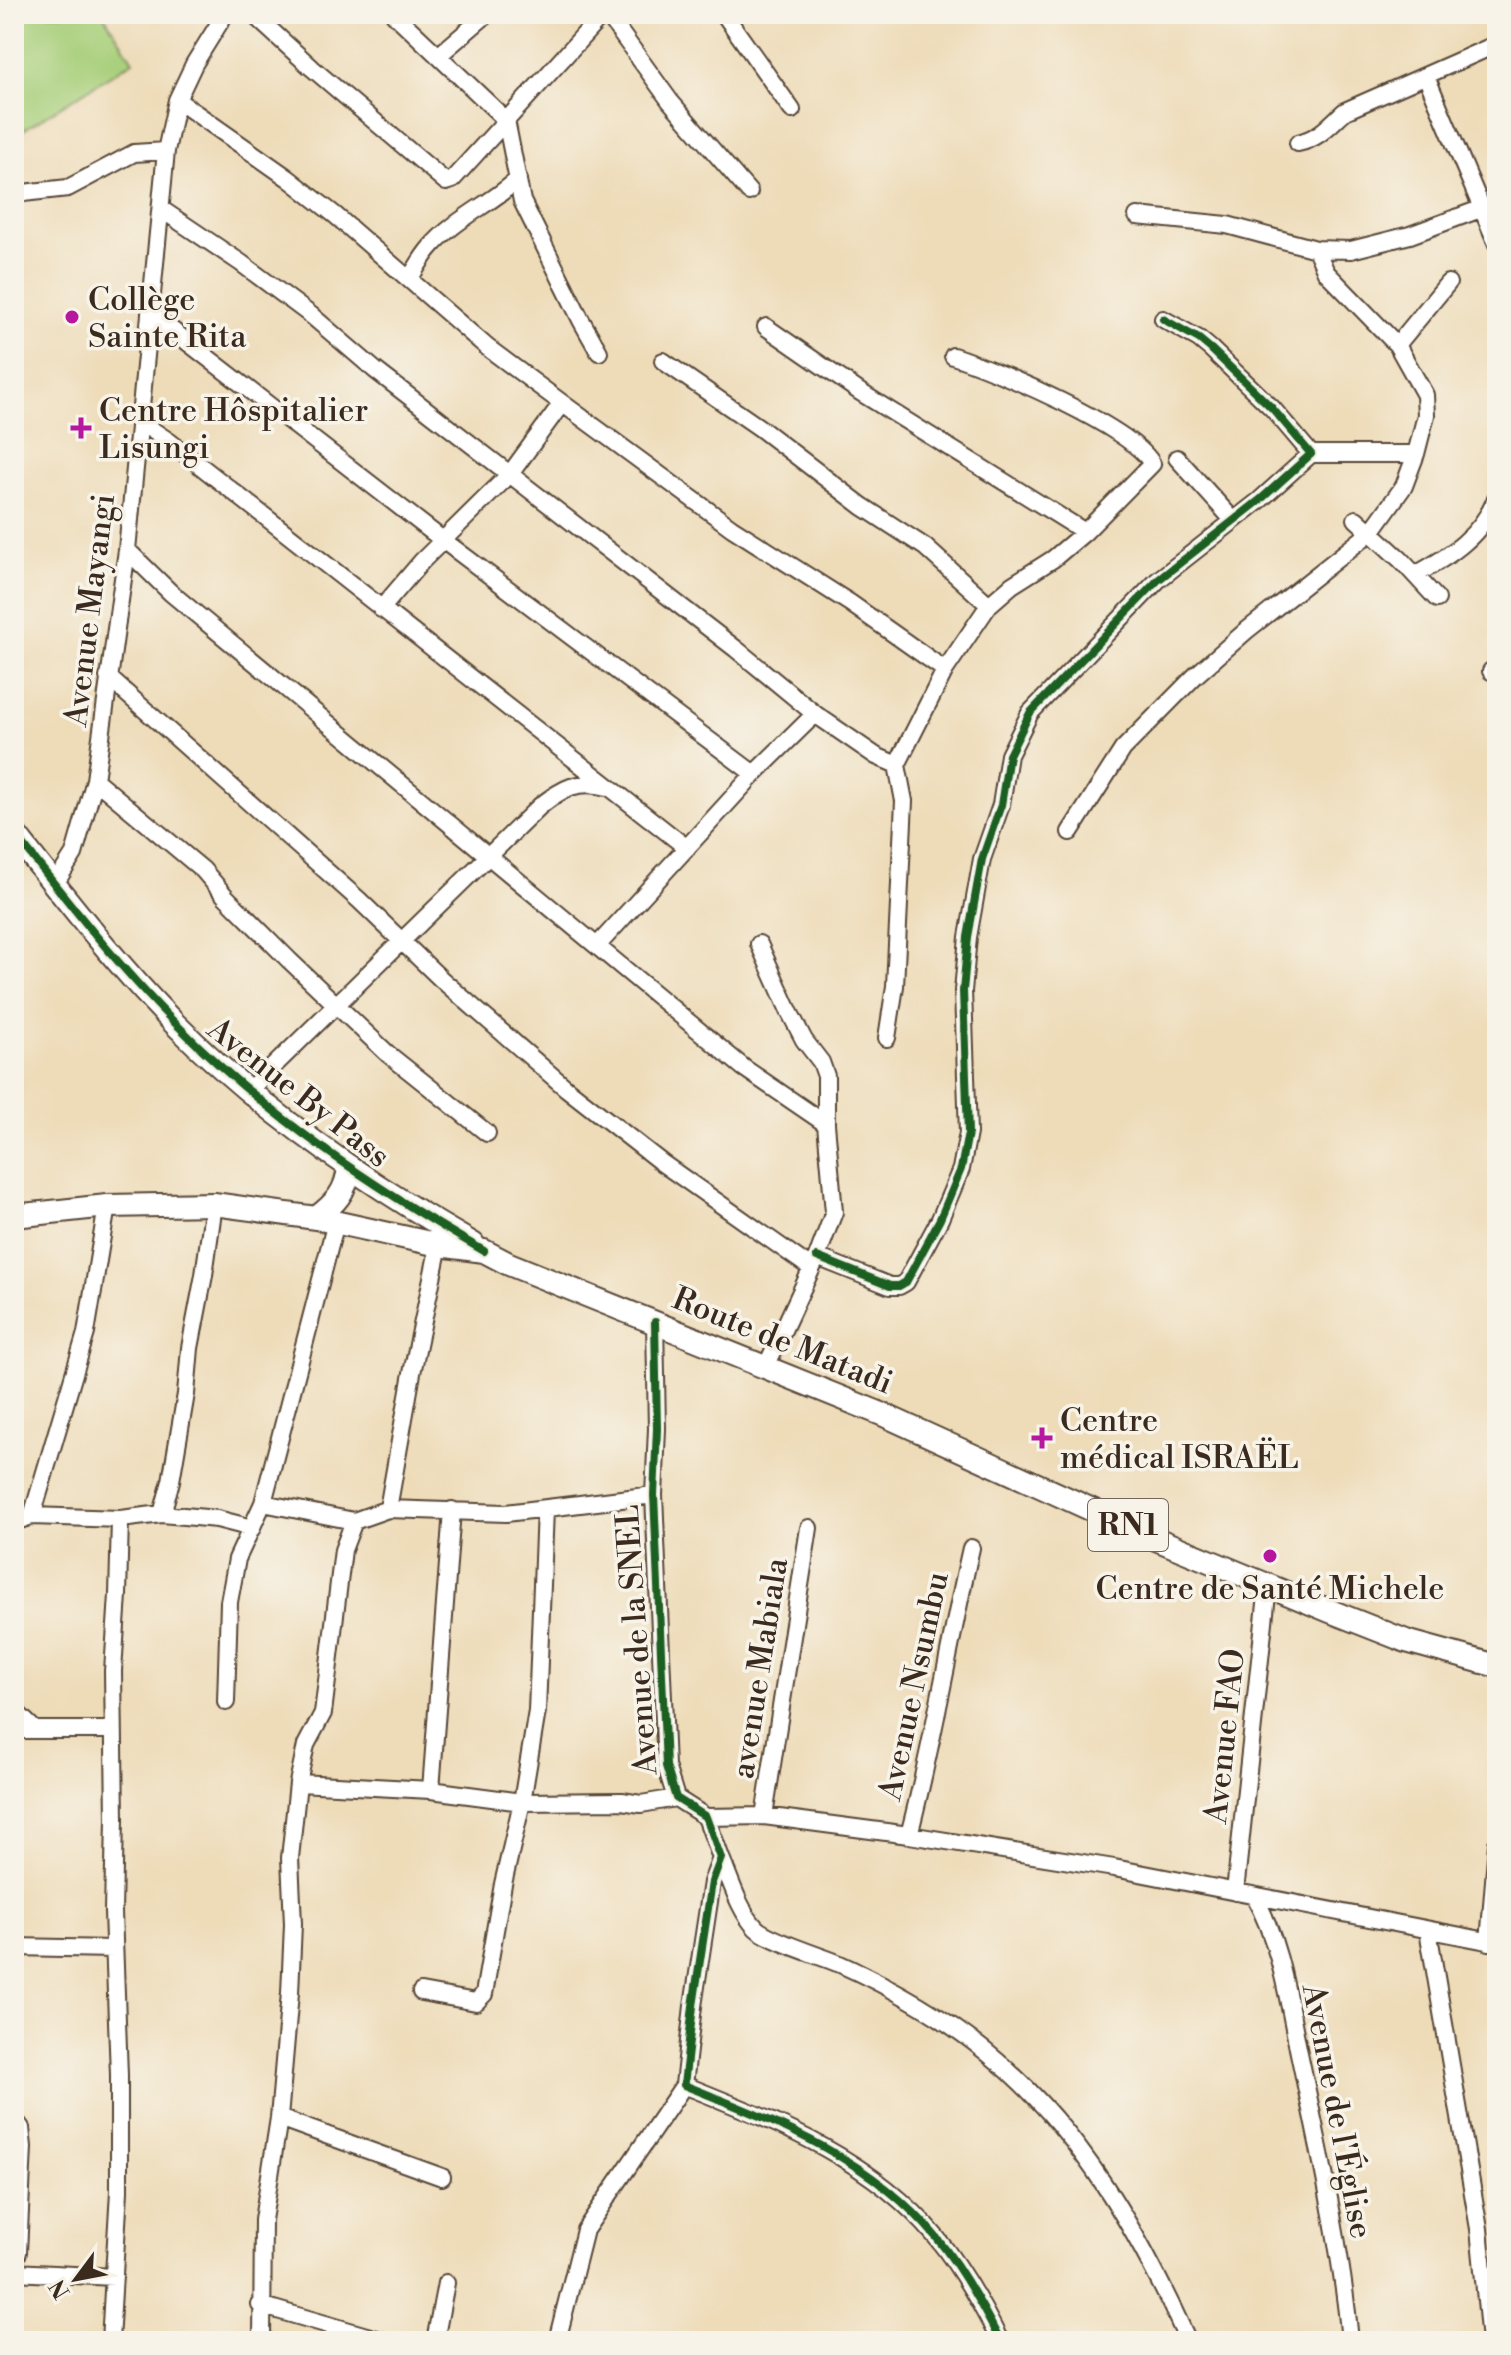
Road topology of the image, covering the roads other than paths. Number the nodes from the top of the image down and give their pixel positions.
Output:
1 (225, 14) edge
2 (253, 14) edge
3 (394, 14) edge
4 (487, 14) edge
5 (605, 14) edge
6 (727, 15) edge
7 (1497, 44) edge
8 (438, 56) junction
9 (1426, 76) junction
10 (177, 100) junction
11 (792, 110) dead end
12 (506, 120) junction
13 (1298, 143) dead end
14 (166, 151) junction
15 (518, 179) junction
16 (749, 192) dead end
17 (14, 194) edge
18 (1483, 208) junction
19 (161, 209) junction
20 (1137, 216) dead end
21 (1497, 244) edge
22 (1316, 249) junction
23 (409, 279) junction
24 (1448, 283) dead end
25 (150, 313) junction
26 (1163, 319) dead end
27 (766, 327) dead end
28 (1397, 345) junction
29 (599, 352) dead end
30 (953, 356) dead end
31 (663, 361) dead end
32 (562, 403) junction
33 (140, 422) junction
34 (1311, 454) junction
35 (1416, 454) junction
36 (1177, 458) dead end
37 (510, 474) junction
38 (1497, 496) edge
39 (1356, 519) dead end
40 (1233, 520) junction
41 (1085, 532) junction
42 (1371, 532) junction
43 (444, 541) junction
44 (127, 550) junction
45 (1415, 575) junction
46 (1437, 599) dead end
47 (989, 605) junction
48 (381, 609) junction
49 (945, 670) junction
50 (108, 677) junction
51 (815, 714) junction
52 (897, 765) junction
53 (754, 774) junction
54 (95, 780) junction
55 (609, 787) junction
56 (1070, 832) dead end
57 (14, 833) edge
58 (687, 848) junction
59 (490, 855) junction
60 (55, 884) junction
61 (401, 942) junction
62 (759, 944) dead end
63 (597, 946) junction
64 (337, 1005) junction
65 (887, 1038) dead end
66 (248, 1091) junction
67 (826, 1124) junction
68 (487, 1133) dead end
69 (349, 1167) junction
70 (214, 1204) junction
71 (107, 1206) junction
72 (326, 1220) junction
73 (17, 1221) edge
74 (439, 1245) junction
75 (484, 1251) junction
76 (814, 1263) junction
77 (655, 1322) junction
78 (765, 1369) junction
79 (654, 1495) junction
80 (263, 1503) junction
81 (388, 1509) junction
82 (545, 1509) junction
83 (452, 1510) junction
84 (162, 1514) junction
85 (32, 1516) junction
86 (120, 1519) junction
87 (354, 1521) junction
88 (14, 1522) edge
89 (252, 1528) junction
90 (809, 1528) dead end
91 (971, 1548) dead end
92 (1268, 1585) junction
93 (1497, 1666) edge
94 (226, 1702) dead end
95 (14, 1710) edge
96 (14, 1730) edge
97 (35, 1730) junction
98 (113, 1730) junction
99 (298, 1783) junction
100 (431, 1790) junction
101 (676, 1798) junction
102 (522, 1802) junction
103 (764, 1816) junction
104 (706, 1817) junction
105 (909, 1835) junction
106 (1497, 1844) edge
107 (721, 1858) junction
108 (1235, 1892) junction
109 (1254, 1896) junction
110 (1428, 1930) junction
111 (1493, 1942) edge
112 (14, 1947) edge
113 (114, 1949) junction
114 (421, 1992) dead end
115 (684, 2085) junction
116 (279, 2118) junction
117 (14, 2119) edge
118 (442, 2177) dead end
119 (14, 2264) edge
120 (14, 2272) edge
121 (114, 2277) junction
122 (446, 2283) dead end
123 (260, 2305) junction
124 (110, 2341) edge
125 (262, 2341) edge
126 (382, 2341) edge
127 (435, 2341) edge
128 (557, 2341) edge
129 (1000, 2341) edge
130 (1188, 2341) edge
131 (1350, 2341) edge
132 (1490, 2341) edge

1 - 10 street, Avenue Mayangi
2 - 12 street
3 - 8 street
4 - 8 street
5 - 12 street
5 - 16 street
6 - 11 street
7 - 9 street
8 - 12 street
9 - 13 street
9 - 18 street
10 - 14 street, Avenue Mayangi
10 - 23 street
12 - 15 street
14 - 17 street
14 - 19 street, Avenue Mayangi
15 - 23 street
15 - 29 street
18 - 21 street
18 - 22 street
19 - 25 street, Avenue Mayangi
19 - 37 street
20 - 22 street
22 - 28 street
23 - 32 street
24 - 28 street
25 - 33 street, Avenue Mayangi
25 - 43 street
26 - 34 street
27 - 41 street
28 - 35 street
30 - 41 street
31 - 47 street
32 - 37 street
32 - 49 street
33 - 44 street, Avenue Mayangi
33 - 48 street
34 - 35 street
34 - 40 street
35 - 42 street
36 - 40 street
37 - 43 street
37 - 51 street
38 - 45 street
39 - 42 street
40 - 76 street
41 - 47 street
42 - 45 street
42 - 56 street
43 - 48 street
43 - 53 street
44 - 50 street, Avenue Mayangi
44 - 59 street
45 - 46 street
47 - 49 street
48 - 55 street
49 - 52 street
50 - 54 street, Avenue Mayangi
50 - 61 street
51 - 52 street
51 - 53 street
52 - 65 street
53 - 58 street
54 - 60 street, Avenue Mayangi
54 - 64 street
55 - 58 street
55 - 59 street
57 - 60 highway, Avenue By Pass / RN1
58 - 63 street
59 - 61 street
59 - 63 street
60 - 66 highway, Avenue By Pass / RN1
61 - 64 street
61 - 76 street
62 - 67 street
63 - 67 street
64 - 66 street
64 - 68 street
66 - 69 highway, Avenue By Pass / RN1
67 - 76 street
69 - 72 highway
69 - 75 highway, Avenue By Pass / RN1
70 - 71 highway, Route de Matadi
70 - 72 highway, Route de Matadi
70 - 84 street
71 - 73 highway, Route de Matadi
71 - 85 street
72 - 74 highway, Route de Matadi
72 - 80 street
74 - 75 highway, Route de Matadi
74 - 81 street
75 - 77 highway, Route de Matadi / RN1
76 - 78 street
77 - 78 highway, Route de Matadi / RN1
77 - 79 street, Avenue de la SNEL
78 - 92 highway, Route de Matadi / RN1
79 - 82 street
79 - 101 street, Avenue de la SNEL
80 - 87 street
80 - 89 street
81 - 83 street
81 - 87 street
82 - 83 street
82 - 102 street
83 - 100 street
84 - 86 street
84 - 89 street
85 - 86 street
85 - 88 street
86 - 98 street
87 - 99 street
89 - 94 street
90 - 103 street, avenue Mabiala
91 - 105 street, Avenue Nsumbu
92 - 93 highway, Route de Matadi / RN1
92 - 108 street, Avenue FAO
95 - 97 street
96 - 97 street
97 - 98 street
98 - 113 street
99 - 100 street
99 - 116 street
100 - 102 street
101 - 102 street
101 - 104 street, Avenue de la SNEL
102 - 114 street
103 - 104 street
103 - 105 street
104 - 107 street
105 - 108 street
106 - 111 street
107 - 115 street
107 - 130 street
108 - 109 street
109 - 110 street
109 - 131 street, Avenue de l'Église
110 - 111 street
110 - 132 street
112 - 113 street
113 - 121 street
115 - 128 street
115 - 129 street
116 - 118 street
116 - 123 street
117 - 119 street
120 - 121 street
121 - 124 street
122 - 127 street
123 - 125 street
123 - 126 street

